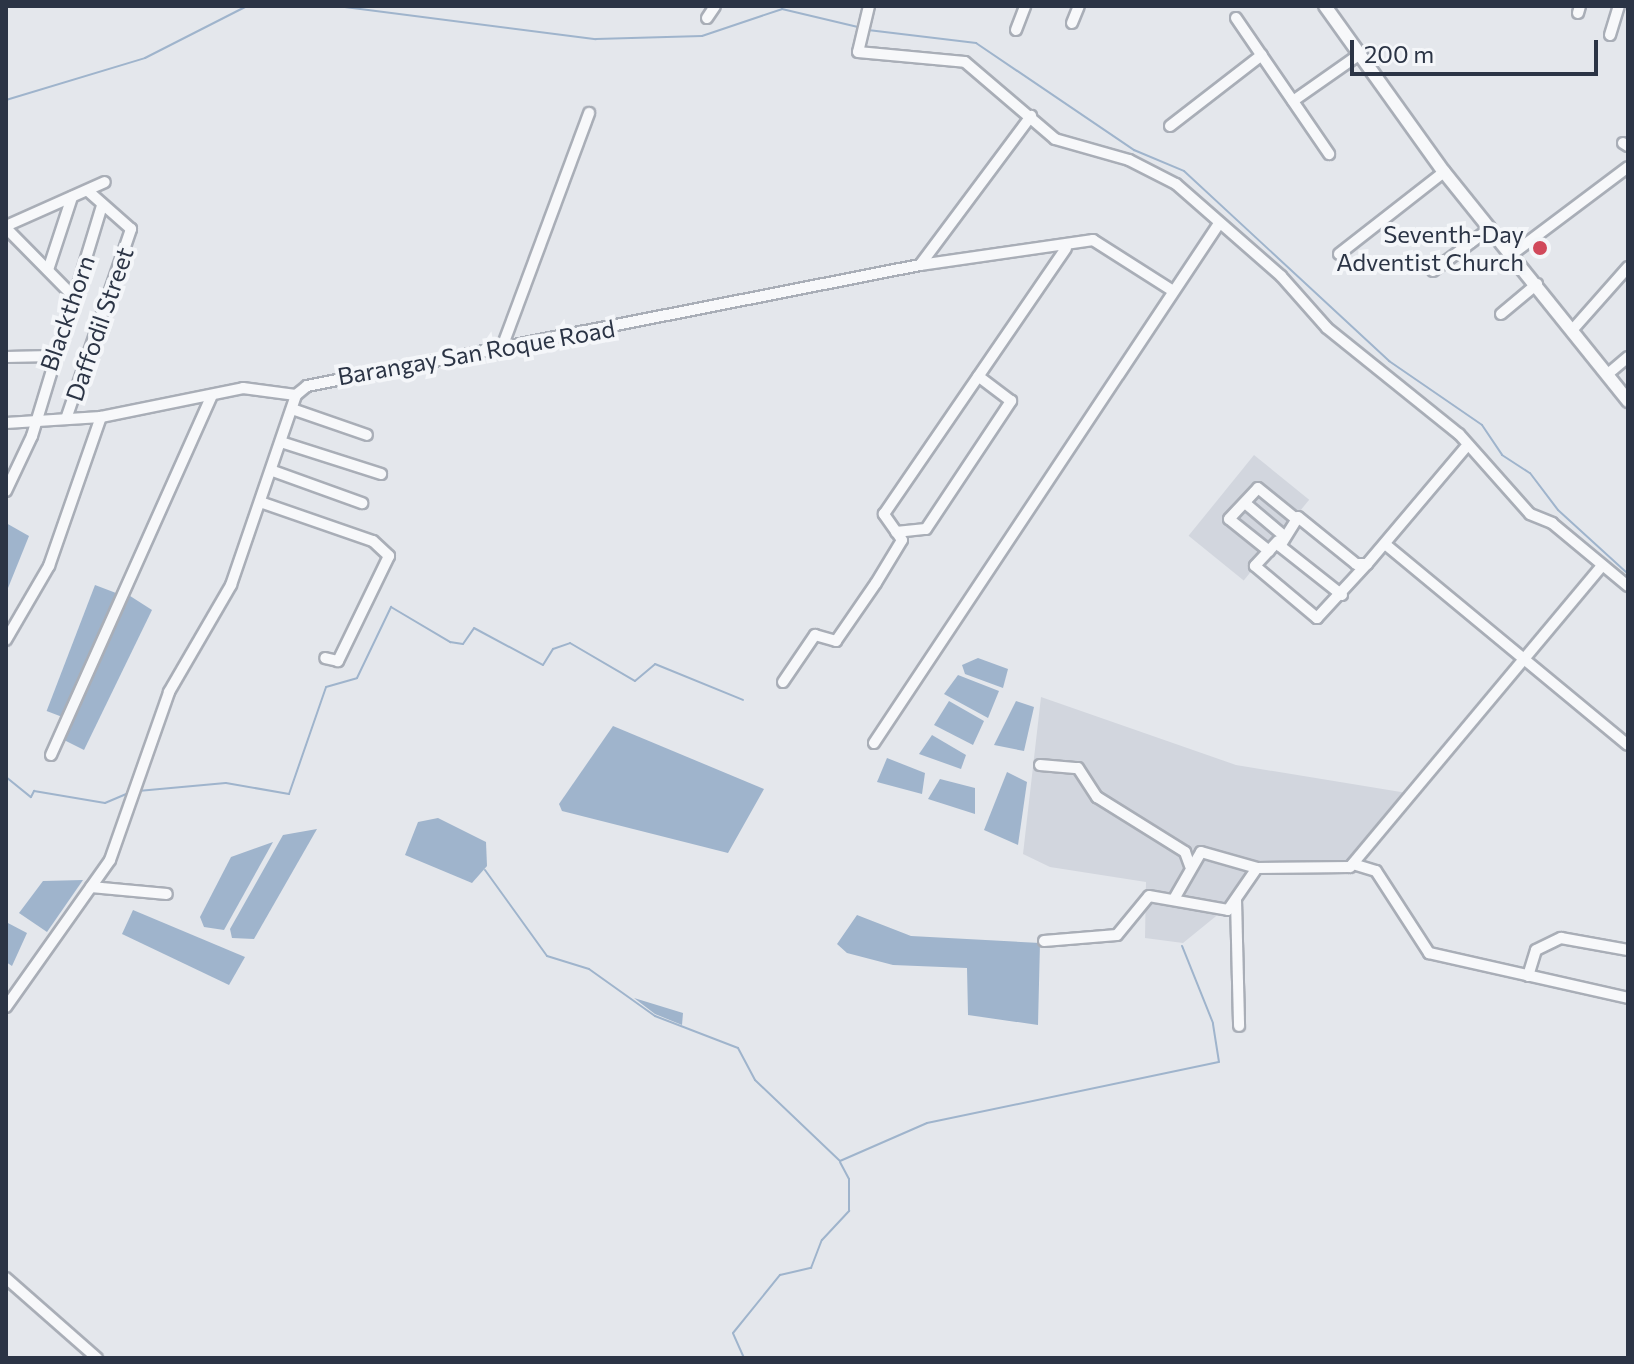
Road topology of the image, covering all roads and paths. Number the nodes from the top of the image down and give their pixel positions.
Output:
1 (715, 6) edge
2 (869, 6) edge
3 (1025, 6) edge
4 (1079, 6) edge
5 (1325, 6) edge
6 (1619, 6) edge
7 (707, 18) dead end
8 (1236, 18) dead end
9 (1072, 23) dead end
10 (1016, 30) dead end
11 (1610, 35) dead end
12 (1360, 54) junction
13 (1262, 55) junction
14 (1293, 101) junction
15 (589, 113) dead end
16 (1031, 116) junction
17 (1170, 126) dead end
18 (1329, 154) dead end
19 (1628, 167) edge
20 (1444, 172) junction
21 (105, 182) dead end
22 (88, 191) junction
23 (72, 197) junction
24 (102, 205) junction
25 (1218, 225) junction
26 (6, 227) edge
27 (1489, 229) junction
28 (1066, 248) junction
29 (1339, 254) dead end
30 (1511, 255) junction
31 (920, 265) junction
32 (1628, 267) edge
33 (48, 270) junction
34 (1433, 271) dead end
35 (1537, 284) junction
36 (1173, 291) junction
37 (72, 295) junction
38 (1501, 314) dead end
39 (1575, 327) junction
40 (501, 350) junction
41 (52, 356) junction
42 (6, 357) edge
43 (1628, 357) edge
44 (1609, 373) junction
45 (978, 376) junction
46 (212, 395) junction
47 (296, 395) junction
48 (1628, 401) edge
49 (295, 410) junction
50 (101, 417) junction
51 (66, 419) junction
52 (31, 420) junction
53 (6, 423) edge
54 (367, 435) dead end
55 (284, 443) junction
56 (1465, 448) junction
57 (19, 456) junction
58 (6, 457) edge
59 (273, 471) junction
60 (381, 474) dead end
61 (6, 491) edge
62 (263, 503) junction
63 (362, 503) dead end
64 (1245, 503) junction
65 (1296, 519) junction
66 (896, 532) junction
67 (1281, 538) junction
68 (1385, 544) junction
69 (1269, 551) junction
70 (1367, 564) junction
71 (1602, 566) junction
72 (1628, 586) edge
73 (1342, 595) junction
74 (6, 640) edge
75 (325, 658) dead end
76 (1525, 659) junction
77 (783, 682) dead end
78 (874, 743) dead end
79 (1628, 745) edge
80 (51, 755) dead end
81 (1040, 765) dead end
82 (1353, 864) junction
83 (1190, 866) junction
84 (1257, 868) junction
85 (91, 887) junction
86 (167, 894) dead end
87 (1236, 898) junction
88 (1174, 899) junction
89 (1044, 941) dead end
90 (1628, 950) edge
91 (1528, 976) junction
92 (1628, 999) edge
93 (7, 1002) edge
94 (1239, 1026) dead end
95 (6, 1278) edge
96 (97, 1358) edge

1 - 7 street
2 - 16 street
3 - 10 street
4 - 9 street
5 - 12 street
6 - 11 street
8 - 13 street
12 - 14 street
12 - 20 street
13 - 14 street
13 - 17 street
14 - 18 street
15 - 40 street
16 - 25 street
16 - 31 street
19 - 30 street
20 - 27 street
20 - 29 street
21 - 22 street
22 - 23 street
22 - 24 street
23 - 26 street
23 - 33 street
24 - 37 street, Blackthorn
24 - 51 street, Daffodil Street
25 - 36 street
25 - 56 street
26 - 33 street
27 - 30 street
27 - 34 street
28 - 31 street, Barangay San Roque Road
28 - 36 street, Barangay San Roque Road
28 - 45 street
30 - 35 street
31 - 40 street, Barangay San Roque Road
32 - 39 street
33 - 37 street
35 - 38 street
35 - 39 street
36 - 78 street
37 - 41 street, Blackthorn
39 - 44 street
40 - 47 street, Barangay San Roque Road
41 - 42 street
41 - 52 street, Blackthorn
43 - 44 street
44 - 48 street
45 - 66 street
45 - 66 street
46 - 47 street
46 - 50 street
46 - 80 street
47 - 49 street
49 - 54 street
49 - 55 street
50 - 51 street
50 - 74 street
51 - 52 street
52 - 53 street
52 - 57 street, Blackthorn
55 - 59 street
55 - 60 street
56 - 68 street
56 - 71 street
57 - 58 street
57 - 61 street, Blackthorn
59 - 62 street
59 - 63 street
62 - 75 street
62 - 85 street
64 - 65 street
64 - 67 street
64 - 69 street
65 - 67 street
65 - 70 street
66 - 77 street
67 - 69 street
67 - 73 street
68 - 70 street
68 - 76 street
69 - 73 street
70 - 73 street
71 - 72 street
71 - 76 street
76 - 79 street
76 - 82 street
81 - 83 street
82 - 84 street
82 - 91 street
83 - 84 street
83 - 88 street
84 - 87 street
85 - 86 street
85 - 93 street
87 - 88 street
87 - 94 street
88 - 89 street
90 - 91 street
91 - 92 street
95 - 96 street

